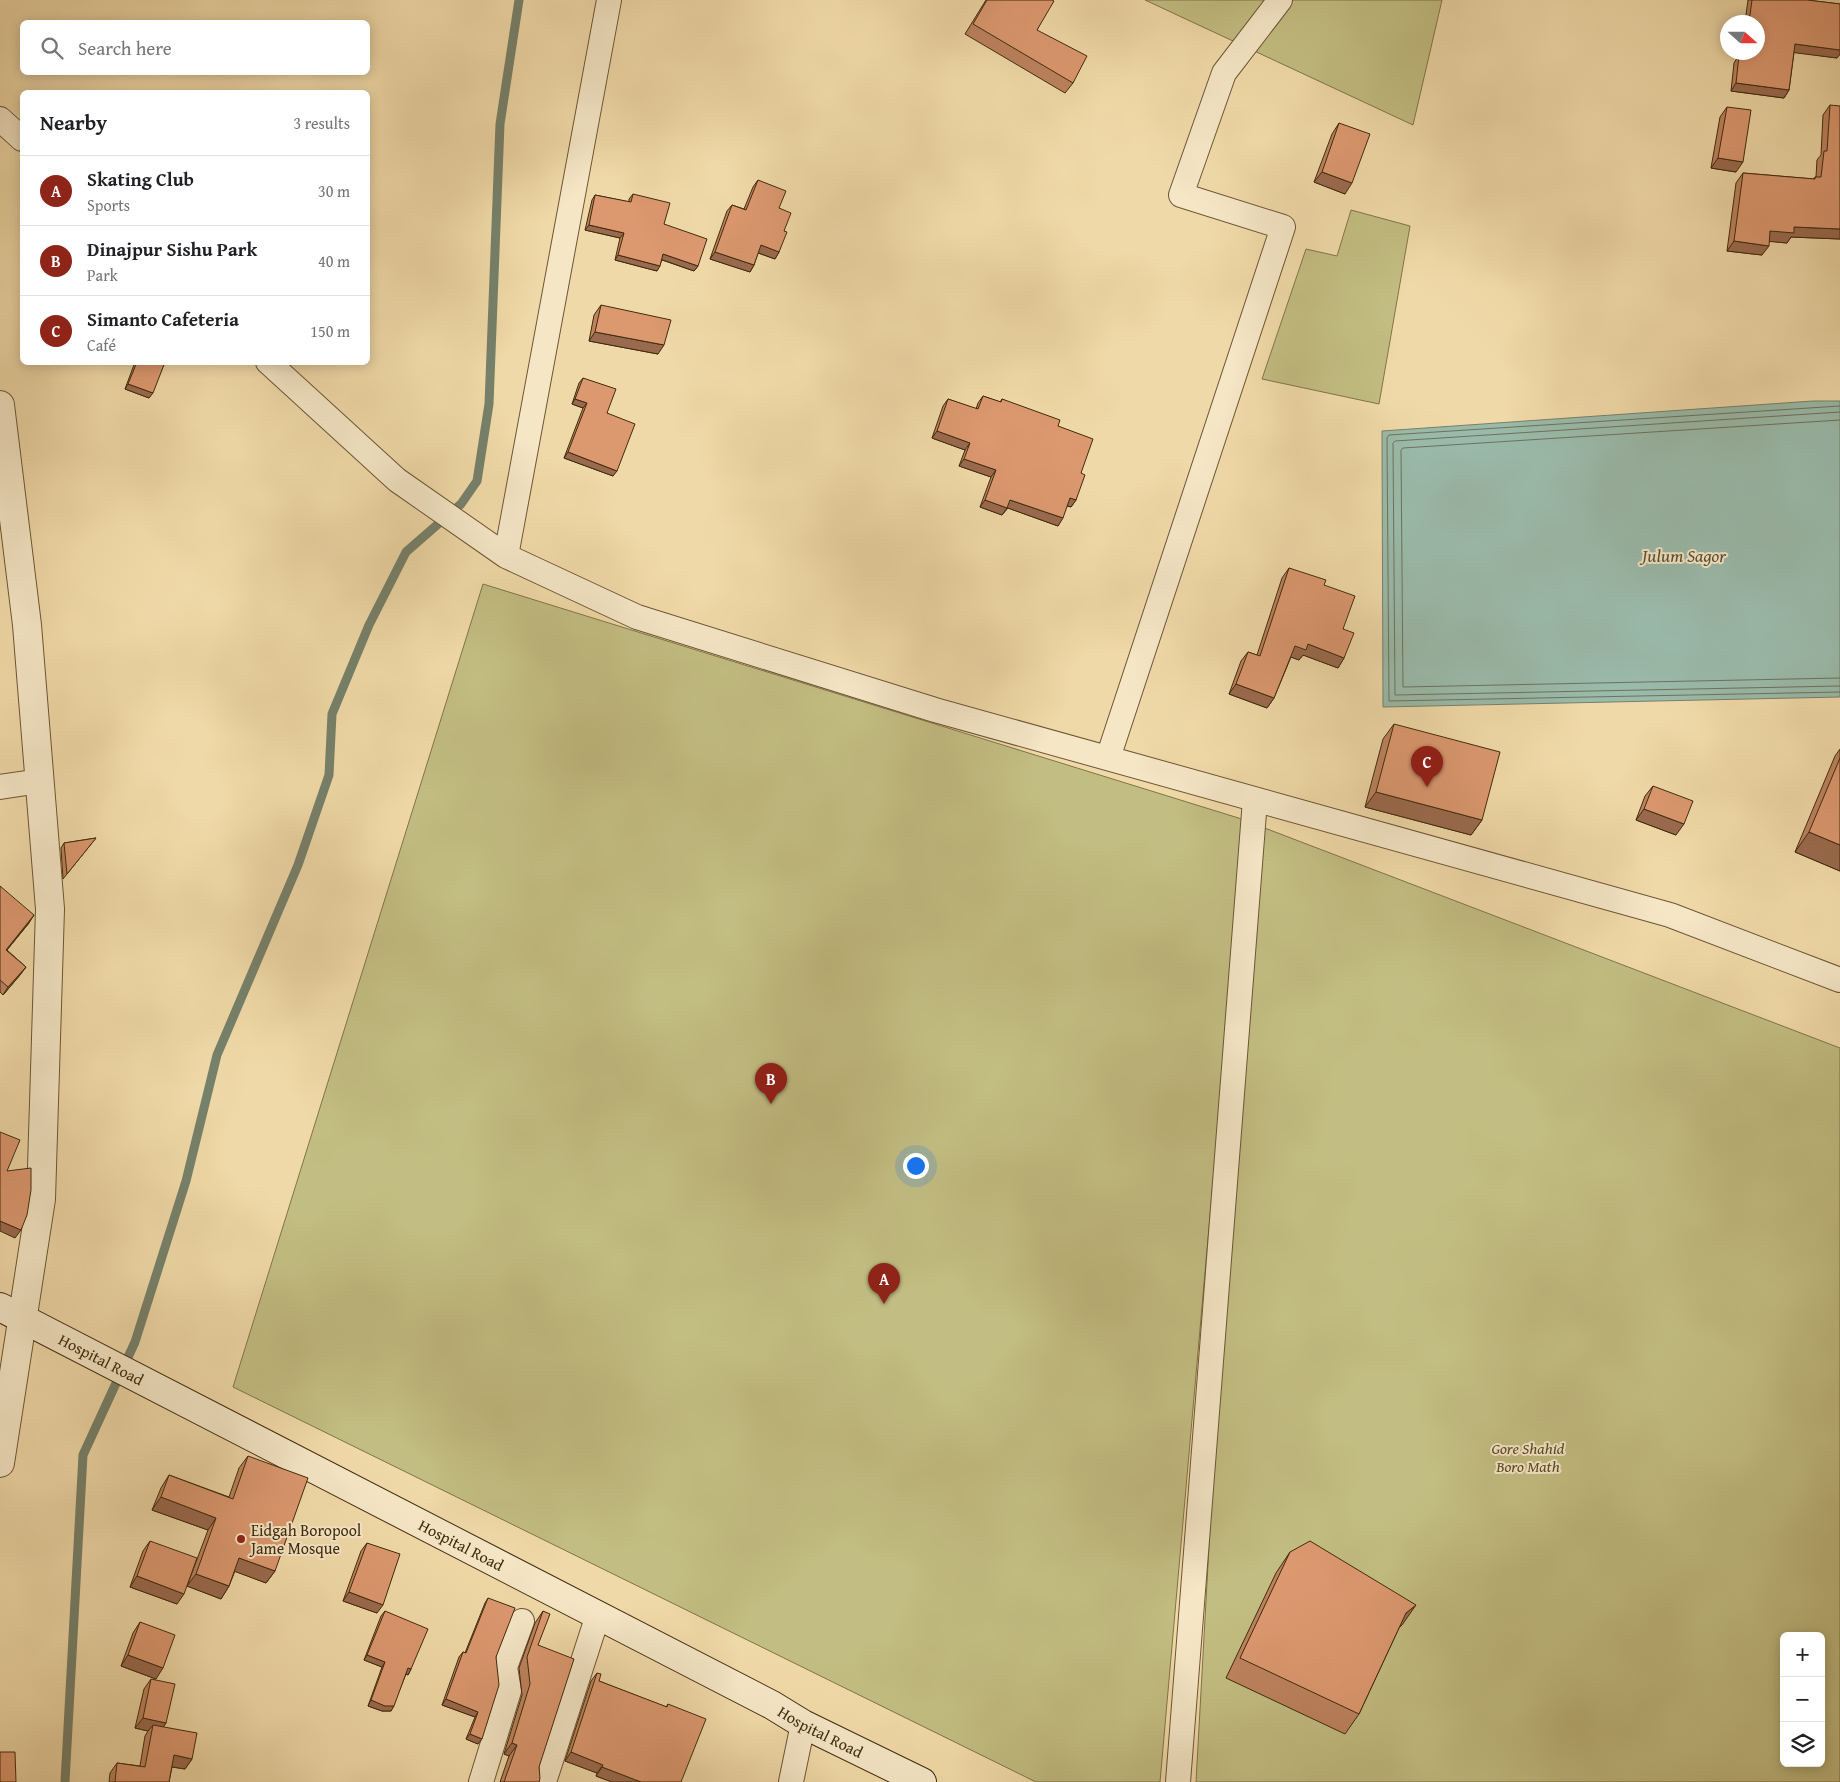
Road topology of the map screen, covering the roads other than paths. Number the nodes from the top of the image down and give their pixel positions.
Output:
1 (609, 0) edge
2 (1280, 0) edge
3 (0, 119) edge
4 (20, 137) edge
5 (271, 365) edge
6 (0, 405) edge
7 (506, 556) junction
8 (1108, 758) junction
9 (40, 781) junction
10 (0, 787) edge
11 (1255, 800) junction
12 (1840, 980) edge
13 (11, 1312) edge
14 (0, 1463) edge
15 (598, 1615) junction
16 (522, 1621) dead end
17 (803, 1724) junction
18 (481, 1782) edge
19 (544, 1782) edge
20 (791, 1782) edge
21 (922, 1782) edge
22 (1178, 1782) edge

1 - 7 street
2 - 8 street
3 - 4 street
5 - 7 street
6 - 9 street
7 - 8 street
8 - 11 street
9 - 10 street
9 - 13 street
11 - 12 street
11 - 22 street
13 - 14 street
13 - 15 street, Hospital Road
15 - 17 street, Hospital Road
15 - 19 street
16 - 18 street
17 - 20 street
17 - 21 street, Hospital Road

